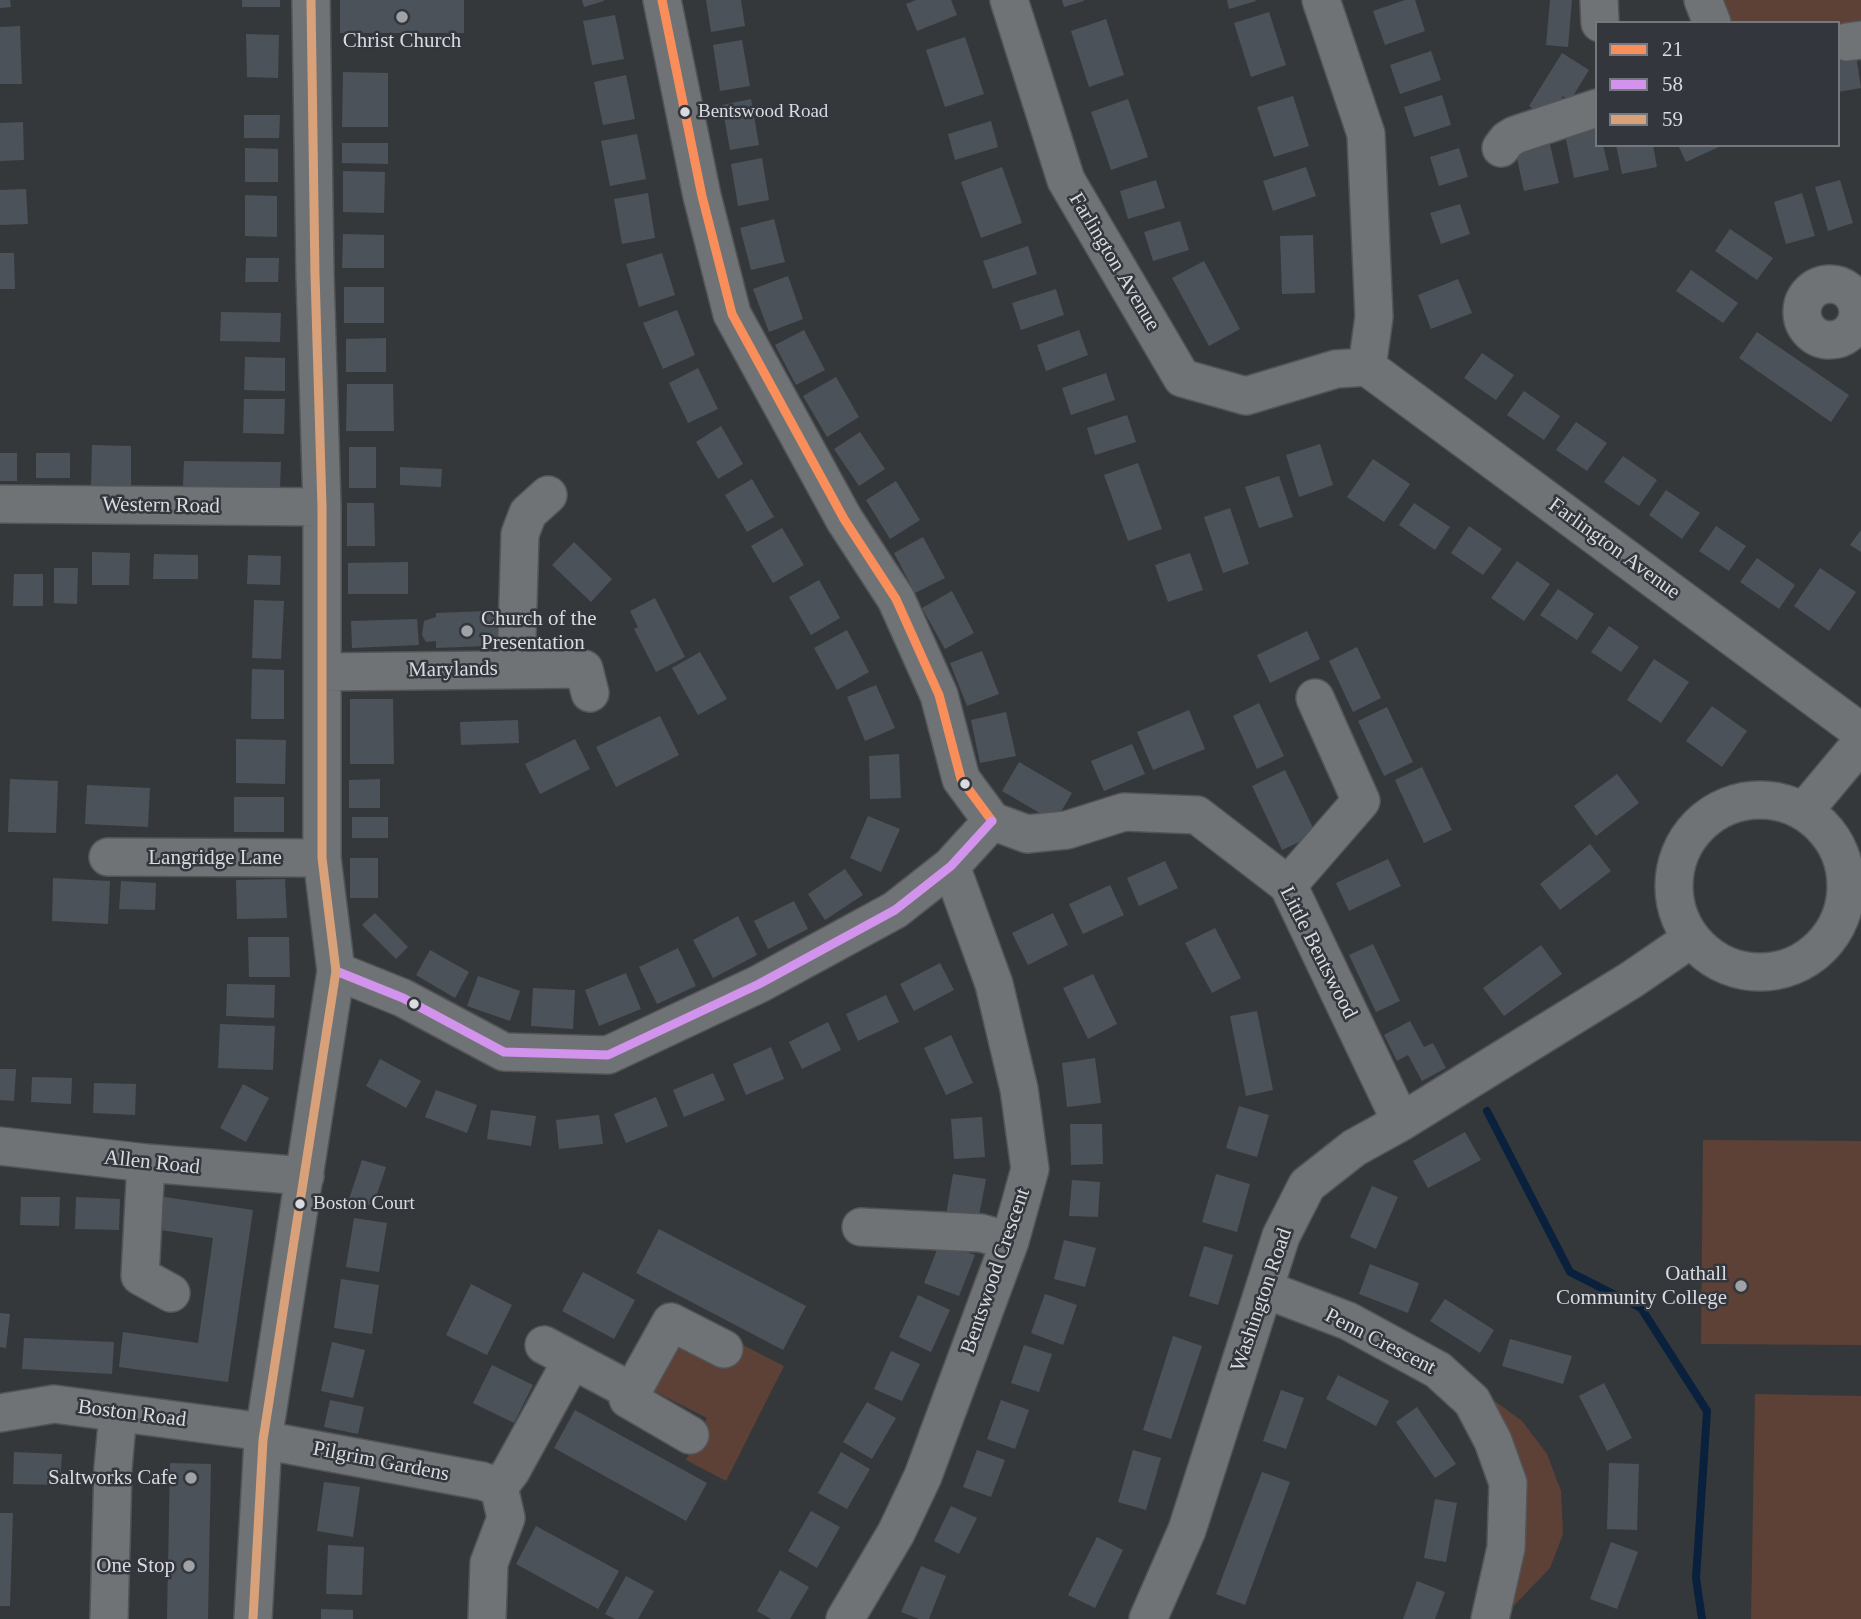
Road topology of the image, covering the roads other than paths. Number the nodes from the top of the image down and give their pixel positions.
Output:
1 (311, 0) edge
2 (662, 0) edge
3 (1009, 0) edge
4 (1321, 0) edge
5 (1600, 0) edge
6 (1703, 0) edge
7 (1600, 21) edge
8 (1711, 21) edge
9 (1595, 109) edge
10 (1501, 148) dead end
11 (1367, 367) junction
12 (548, 495) dead end
13 (0, 504) edge
14 (322, 507) junction
15 (516, 669) junction
16 (322, 671) junction
17 (592, 672) dead end
18 (1315, 698) dead end
19 (1861, 732) edge
20 (1861, 743) edge
21 (1804, 811) junction
22 (992, 821) junction
23 (108, 858) dead end
24 (322, 858) junction
25 (951, 866) junction
26 (1288, 885) junction
27 (1691, 939) junction
28 (336, 971) junction
29 (1401, 1122) junction
30 (0, 1146) edge
31 (146, 1163) junction
32 (305, 1176) junction
33 (861, 1227) dead end
34 (1010, 1241) junction
35 (1264, 1289) junction
36 (171, 1293) dead end
37 (724, 1349) dead end
38 (631, 1391) junction
39 (0, 1413) edge
40 (118, 1413) junction
41 (690, 1435) dead end
42 (263, 1436) junction
43 (499, 1487) junction
44 (496, 1614) edge
45 (109, 1619) edge
46 (253, 1619) edge
47 (845, 1619) edge
48 (1148, 1619) edge
49 (1490, 1619) edge

1 - 14 street
2 - 22 street
3 - 11 street, Farlington Avenue
4 - 11 street
5 - 7 street
6 - 8 street
9 - 10 street
11 - 19 street, Farlington Avenue
12 - 15 street
13 - 14 street, Western Road
14 - 16 street
15 - 16 street, Marylands
15 - 17 street, Marylands
16 - 24 street
18 - 26 street
20 - 21 street
21 - 27 street
21 - 27 street
22 - 25 street
22 - 26 street, Little Bentswood
23 - 24 street, Langridge Lane
24 - 28 street
25 - 28 street
25 - 34 street, Bentswood Crescent
26 - 29 street, Little Bentswood
27 - 29 street, Washington Road
28 - 32 street
29 - 35 street, Washington Road
30 - 31 street, Allen Road
31 - 32 street, Allen Road
31 - 36 street
32 - 42 street
33 - 34 street
34 - 47 street, Bentswood Crescent
35 - 48 street, Washington Road
35 - 49 street, Penn Crescent
37 - 38 street
38 - 41 street
38 - 43 street
39 - 40 street, Boston Road
40 - 42 street, Boston Road
40 - 45 street
42 - 43 street, Pilgrim Gardens
42 - 46 street
43 - 44 street

